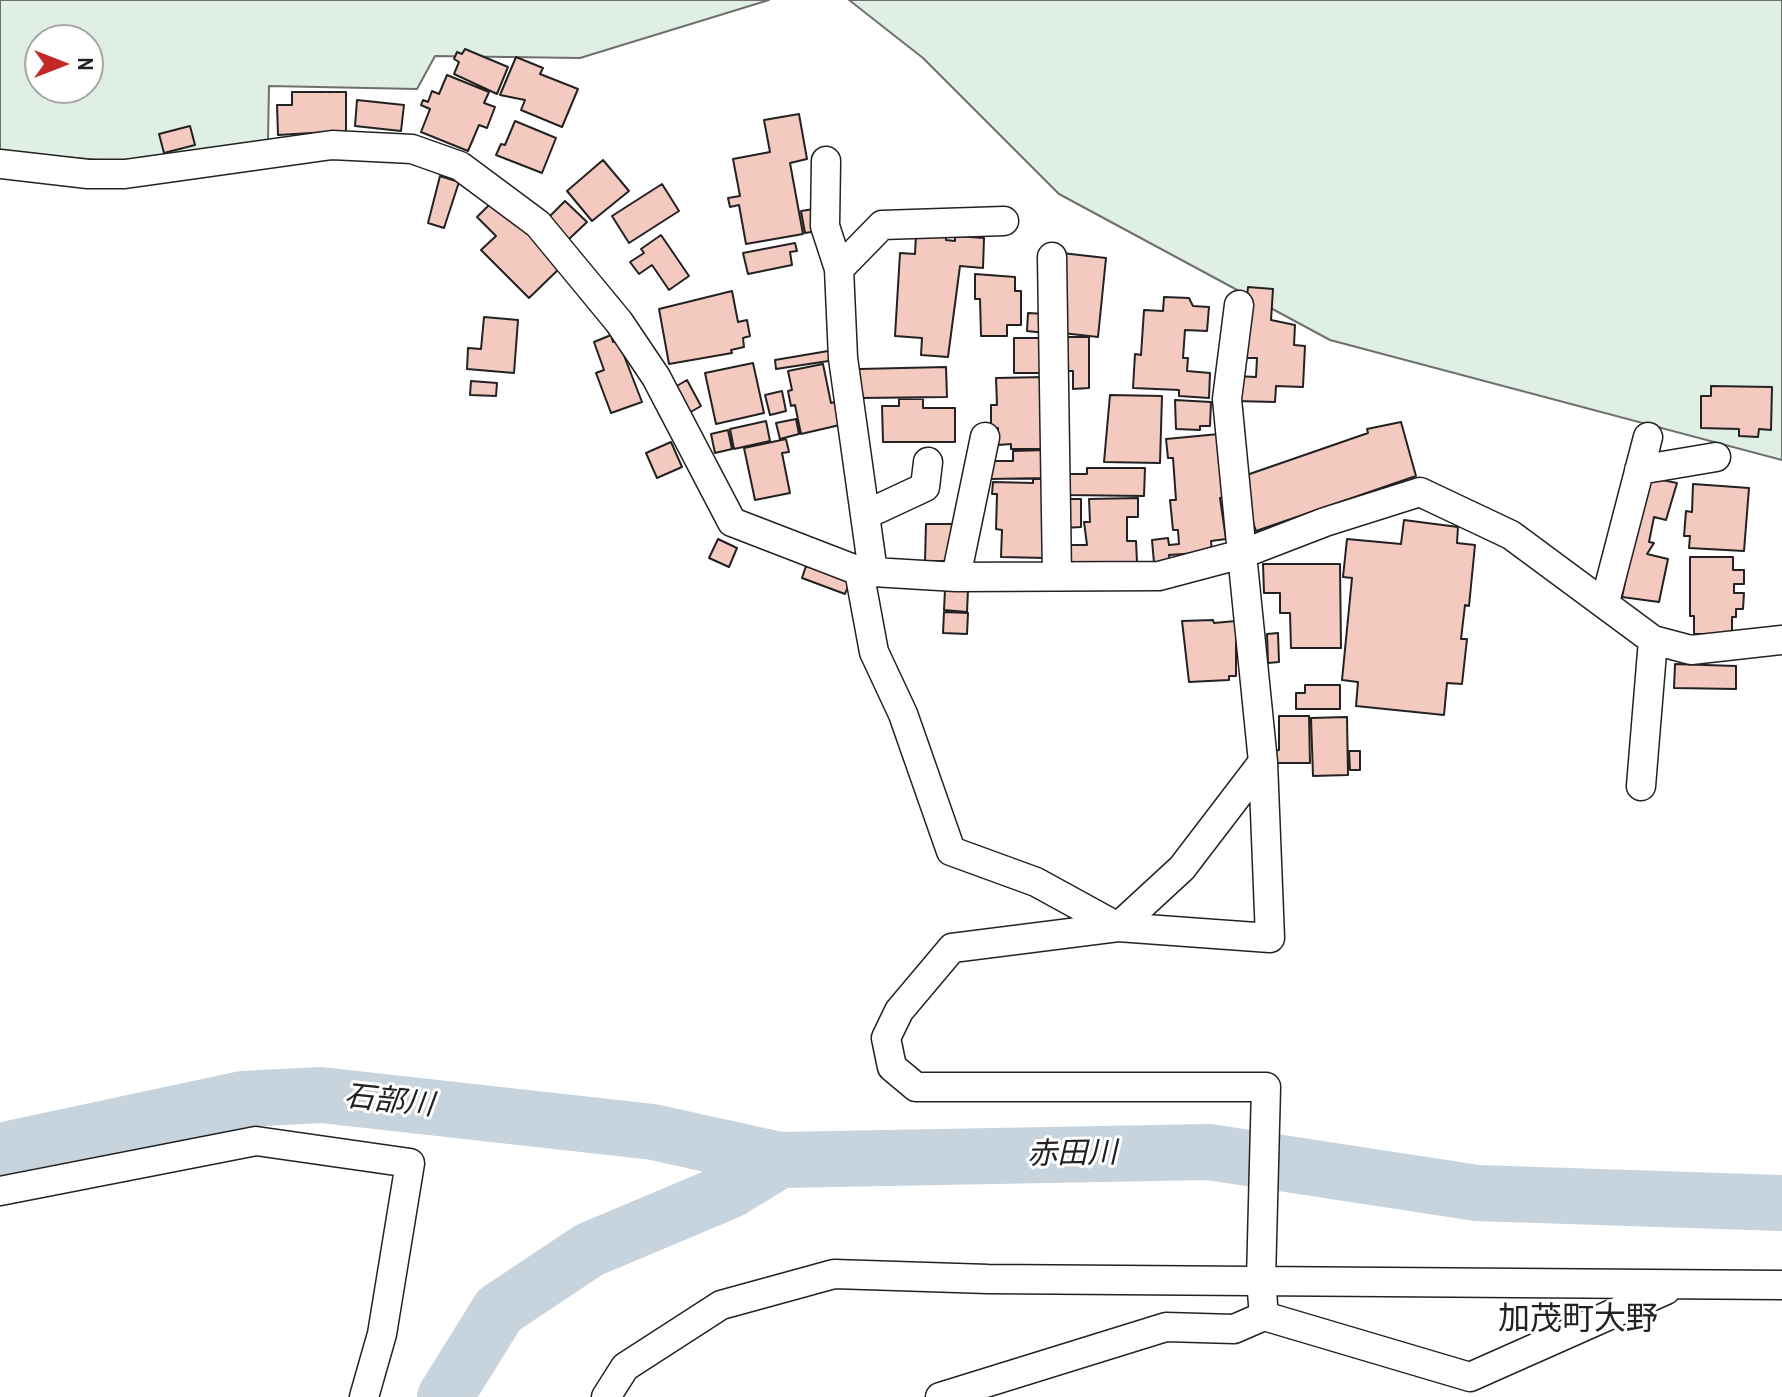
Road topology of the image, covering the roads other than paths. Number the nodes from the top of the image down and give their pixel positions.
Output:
1 (826, 161) dead end
2 (0, 164) edge
3 (1004, 221) dead end
4 (1052, 257) dead end
5 (839, 269) junction
6 (1239, 305) dead end
7 (985, 437) dead end
8 (1648, 437) dead end
9 (1716, 457) dead end
10 (928, 462) dead end
11 (1639, 470) junction
12 (865, 515) junction
13 (1242, 554) junction
14 (866, 571) junction
15 (1057, 576) junction
16 (956, 577) junction
17 (1605, 602) junction
18 (1653, 640) junction
19 (1782, 640) edge
20 (1263, 762) junction
21 (1641, 786) dead end
22 (1118, 927) junction
23 (0, 1191) edge
24 (1261, 1280) junction
25 (1782, 1285) edge
26 (1672, 1287) junction
27 (1264, 1316) junction
28 (1470, 1387) edge
29 (364, 1397) edge
30 (606, 1397) edge
31 (940, 1397) edge

1 - 5 street
2 - 14 street
3 - 5 street
4 - 15 street
5 - 12 street
6 - 13 street
7 - 16 street
8 - 11 street
9 - 11 street
10 - 12 street
11 - 17 street
12 - 14 street
13 - 15 street
13 - 17 street
13 - 20 street
14 - 16 street
14 - 22 street
15 - 16 street
17 - 18 street
18 - 19 street
18 - 21 street
20 - 22 street
20 - 22 street
22 - 24 street
23 - 29 street
24 - 26 street
24 - 27 street
24 - 30 street
25 - 26 street
26 - 28 street
27 - 28 street
27 - 31 street

